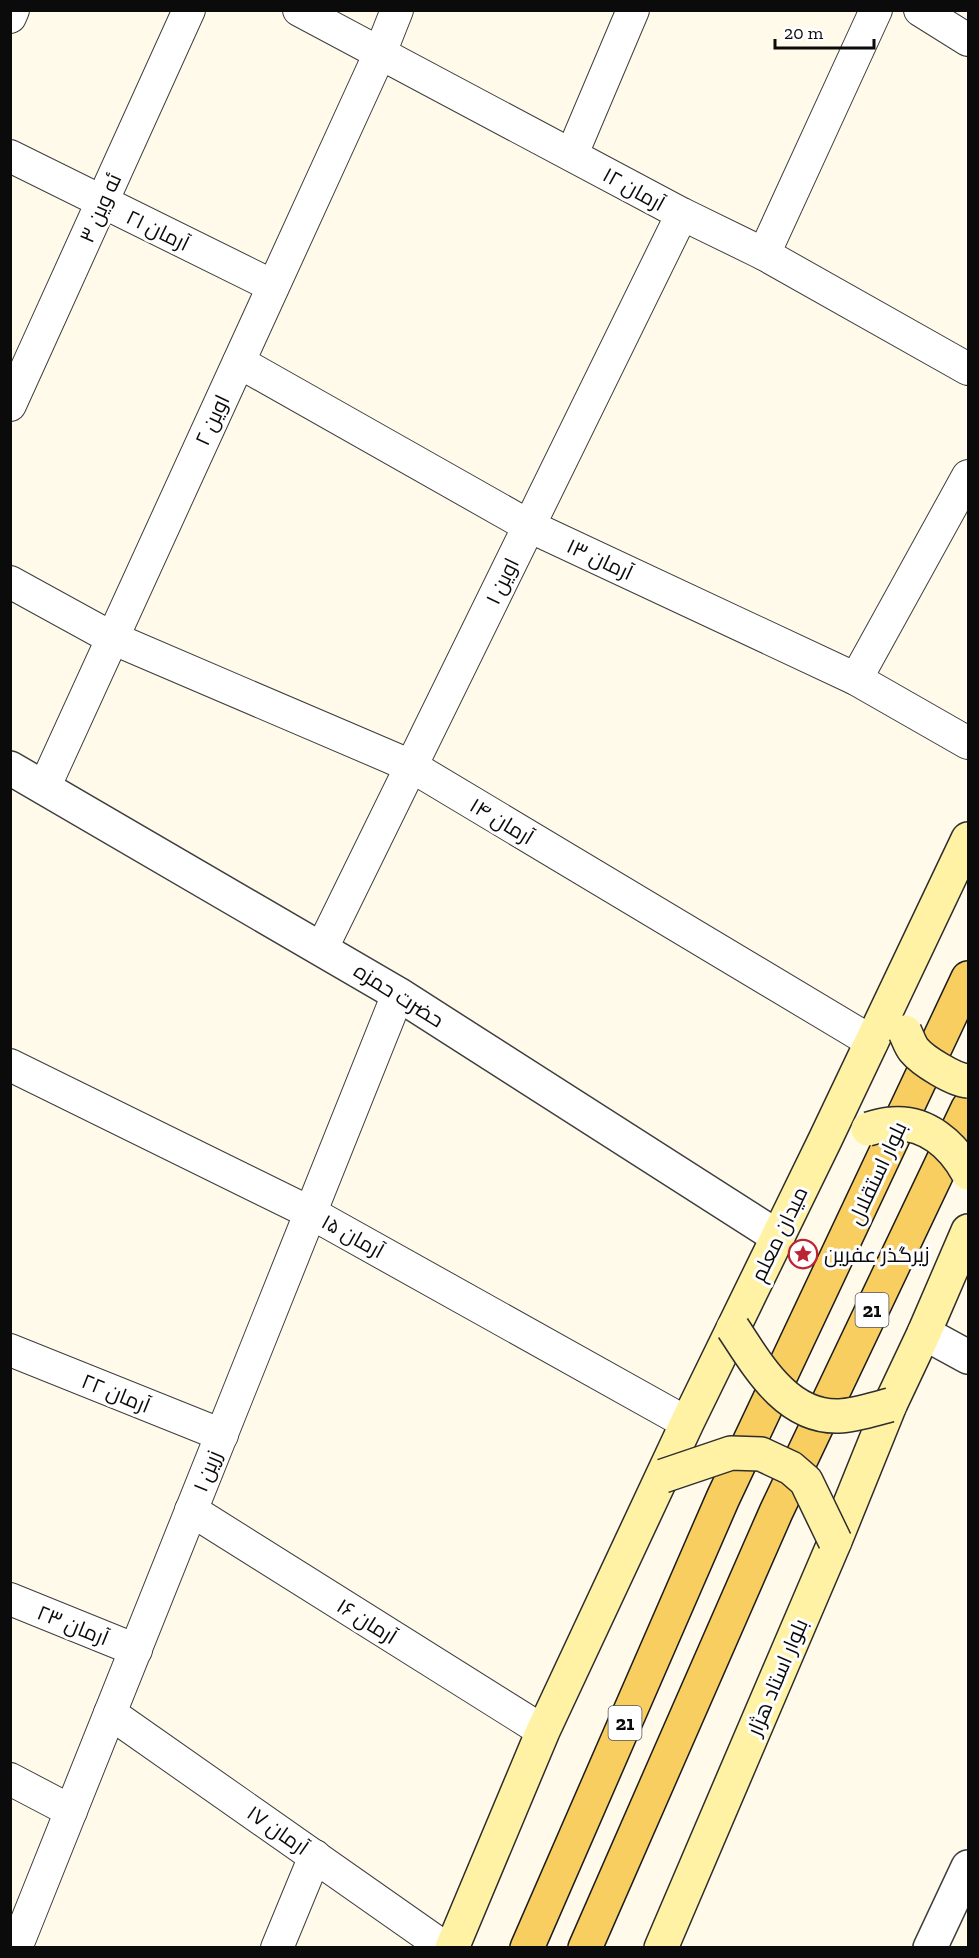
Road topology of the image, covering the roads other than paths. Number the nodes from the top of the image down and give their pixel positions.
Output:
1 (13, 10) edge
2 (189, 10) edge
3 (299, 10) edge
4 (397, 10) edge
5 (633, 10) edge
6 (876, 10) edge
7 (934, 14) edge
8 (10, 17) edge
9 (969, 40) edge
10 (380, 53) junction
11 (572, 154) junction
12 (10, 156) edge
13 (102, 202) junction
14 (682, 214) junction
15 (764, 254) junction
16 (273, 286) junction
17 (238, 362) junction
18 (969, 369) edge
19 (10, 405) edge
20 (969, 476) edge
21 (529, 526) junction
22 (10, 582) edge
23 (112, 638) junction
24 (856, 679) junction
25 (969, 743) edge
26 (411, 766) junction
27 (10, 768) edge
28 (44, 788) junction
29 (969, 839) edge
30 (322, 948) junction
31 (969, 978) edge
32 (898, 986) junction
33 (398, 994) junction
34 (872, 1042) junction
35 (10, 1065) edge
36 (969, 1081) edge
37 (969, 1108) edge
38 (825, 1140) junction
39 (969, 1173) edge
40 (311, 1213) junction
41 (969, 1231) edge
42 (778, 1237) junction
43 (733, 1328) junction
44 (924, 1333) junction
45 (10, 1350) edge
46 (969, 1357) edge
47 (890, 1405) junction
48 (687, 1423) junction
49 (222, 1435) junction
50 (663, 1476) junction
51 (191, 1510) junction
52 (835, 1541) junction
53 (10, 1599) edge
54 (136, 1650) junction
55 (110, 1713) junction
56 (543, 1731) junction
57 (10, 1779) edge
58 (71, 1811) junction
59 (315, 1856) junction
60 (969, 1868) edge
61 (16, 1947) edge
62 (277, 1947) edge
63 (445, 1947) edge
64 (452, 1947) edge
65 (527, 1947) edge
66 (585, 1947) edge
67 (661, 1947) edge
68 (930, 1947) edge

1 - 8 street
2 - 13 street, ئه وین ۳
3 - 10 street, آرمان ۱۲
4 - 10 street, اوین ۲
5 - 11 street
6 - 15 street
7 - 9 street
10 - 11 street, آرمان ۱۲
10 - 16 street, اوین ۲
11 - 14 street, آرمان ۱۲
12 - 13 street, آرمان ۲۱
13 - 16 street, آرمان ۲۱
13 - 19 street, ئه وین ۳
14 - 15 street, آرمان ۱۲
14 - 21 street, اوین ۱
15 - 18 street, آرمان ۱۲
16 - 17 street, اوین ۲
17 - 21 street, آرمان ۱۳
17 - 23 street, اوین ۲
20 - 24 street
21 - 24 street, آرمان ۱۳
21 - 26 street, اوین ۱
22 - 23 street, آرمان ۱۴
23 - 26 street, آرمان ۱۴
23 - 28 street, اوین ۲
24 - 25 street, آرمان ۱۳
26 - 30 street, اوین ۱
26 - 34 street, آرمان ۱۴
27 - 28 street, حضرت حمزه
28 - 30 street, حضرت حمزه
29 - 32 main road, میدان معلم
30 - 33 street, حضرت حمزه
31 - 65 main road, بلوار استقلال / 21
32 - 34 main road, میدان معلم
32 - 36 main road, bridge
33 - 40 street, زرین ۱
33 - 42 street, حضرت حمزه
34 - 38 main road, میدان معلم
35 - 40 street, آرمان ۱۵
37 - 66 main road, 21
38 - 39 main road, bridge
38 - 42 main road, میدان معلم
40 - 48 street, آرمان ۱۵
40 - 49 street, زرین ۱
41 - 44 main road
42 - 43 main road, میدان معلم
43 - 47 main road, bridge
43 - 48 main road, میدان معلم
44 - 46 street
44 - 47 main road
45 - 49 street, آرمان ۲۲
47 - 52 main road, بلوار استاد هژار
48 - 50 main road
49 - 51 street, زرین ۱
50 - 52 main road, bridge
50 - 56 main road
51 - 54 street, زرین ۱
51 - 56 street, آرمان ۱۶
52 - 67 main road, بلوار استاد هژار
53 - 54 street, آرمان ۲۳
54 - 55 street, زرین ۱
55 - 58 street, زرین ۱
55 - 59 street, آرمان ۱۷
56 - 64 main road
57 - 58 street
58 - 61 street, زرین ۱
59 - 62 street
59 - 63 street, آرمان ۱۷
60 - 68 street

